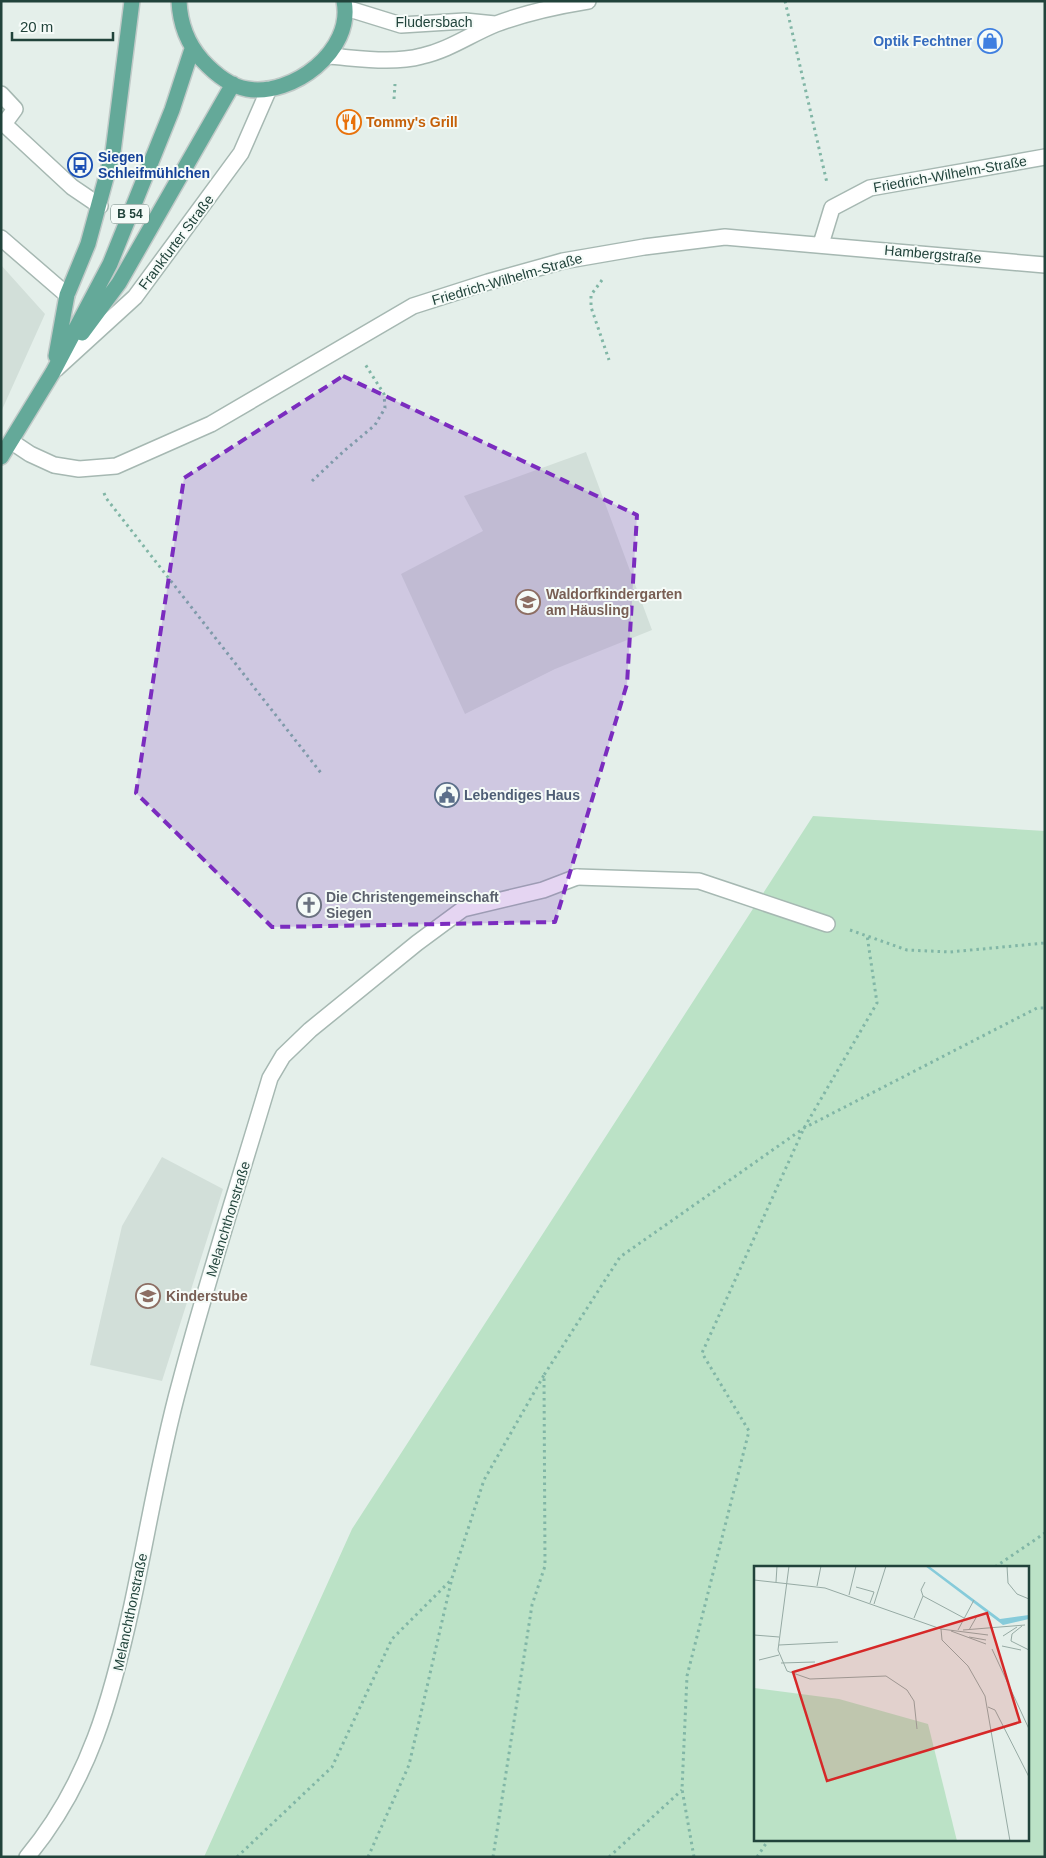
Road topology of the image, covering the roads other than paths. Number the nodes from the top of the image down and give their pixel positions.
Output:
1 (132, 1) edge
2 (179, 1) edge
3 (588, 1) edge
4 (345, 5) edge
5 (495, 24) junction
6 (192, 49) junction
7 (328, 56) junction
8 (233, 84) junction
9 (269, 89) junction
10 (1, 94) edge
11 (1045, 158) edge
12 (100, 206) junction
13 (1, 238) edge
14 (821, 244) junction
15 (1045, 264) edge
16 (67, 295) junction
17 (53, 372) junction
18 (12, 442) junction
19 (1, 457) edge
20 (827, 924) dead end
21 (27, 1857) edge

1 - 12 main road
2 - 6 main road
3 - 5 street, Fludersbach
4 - 5 street, Fludersbach
4 - 7 main road
5 - 7 street, Fludersbach
6 - 8 main road
6 - 17 main road, Frankfurter Straße / B 54
7 - 9 main road
8 - 9 main road
8 - 17 main road, Frankfurter Straße / B 54
9 - 17 street, Frankfurter Straße / B 54
10 - 12 street
11 - 14 street, Friedrich-Wilhelm-Straße
12 - 16 main road
13 - 16 street
14 - 15 street, Hambergstraße
14 - 18 street, Friedrich-Wilhelm-Straße
16 - 17 main road
17 - 18 main road, Frankfurter Straße / B 54
18 - 19 main road, Frankfurter Straße / B 54
20 - 21 street, Melanchthonstraße

